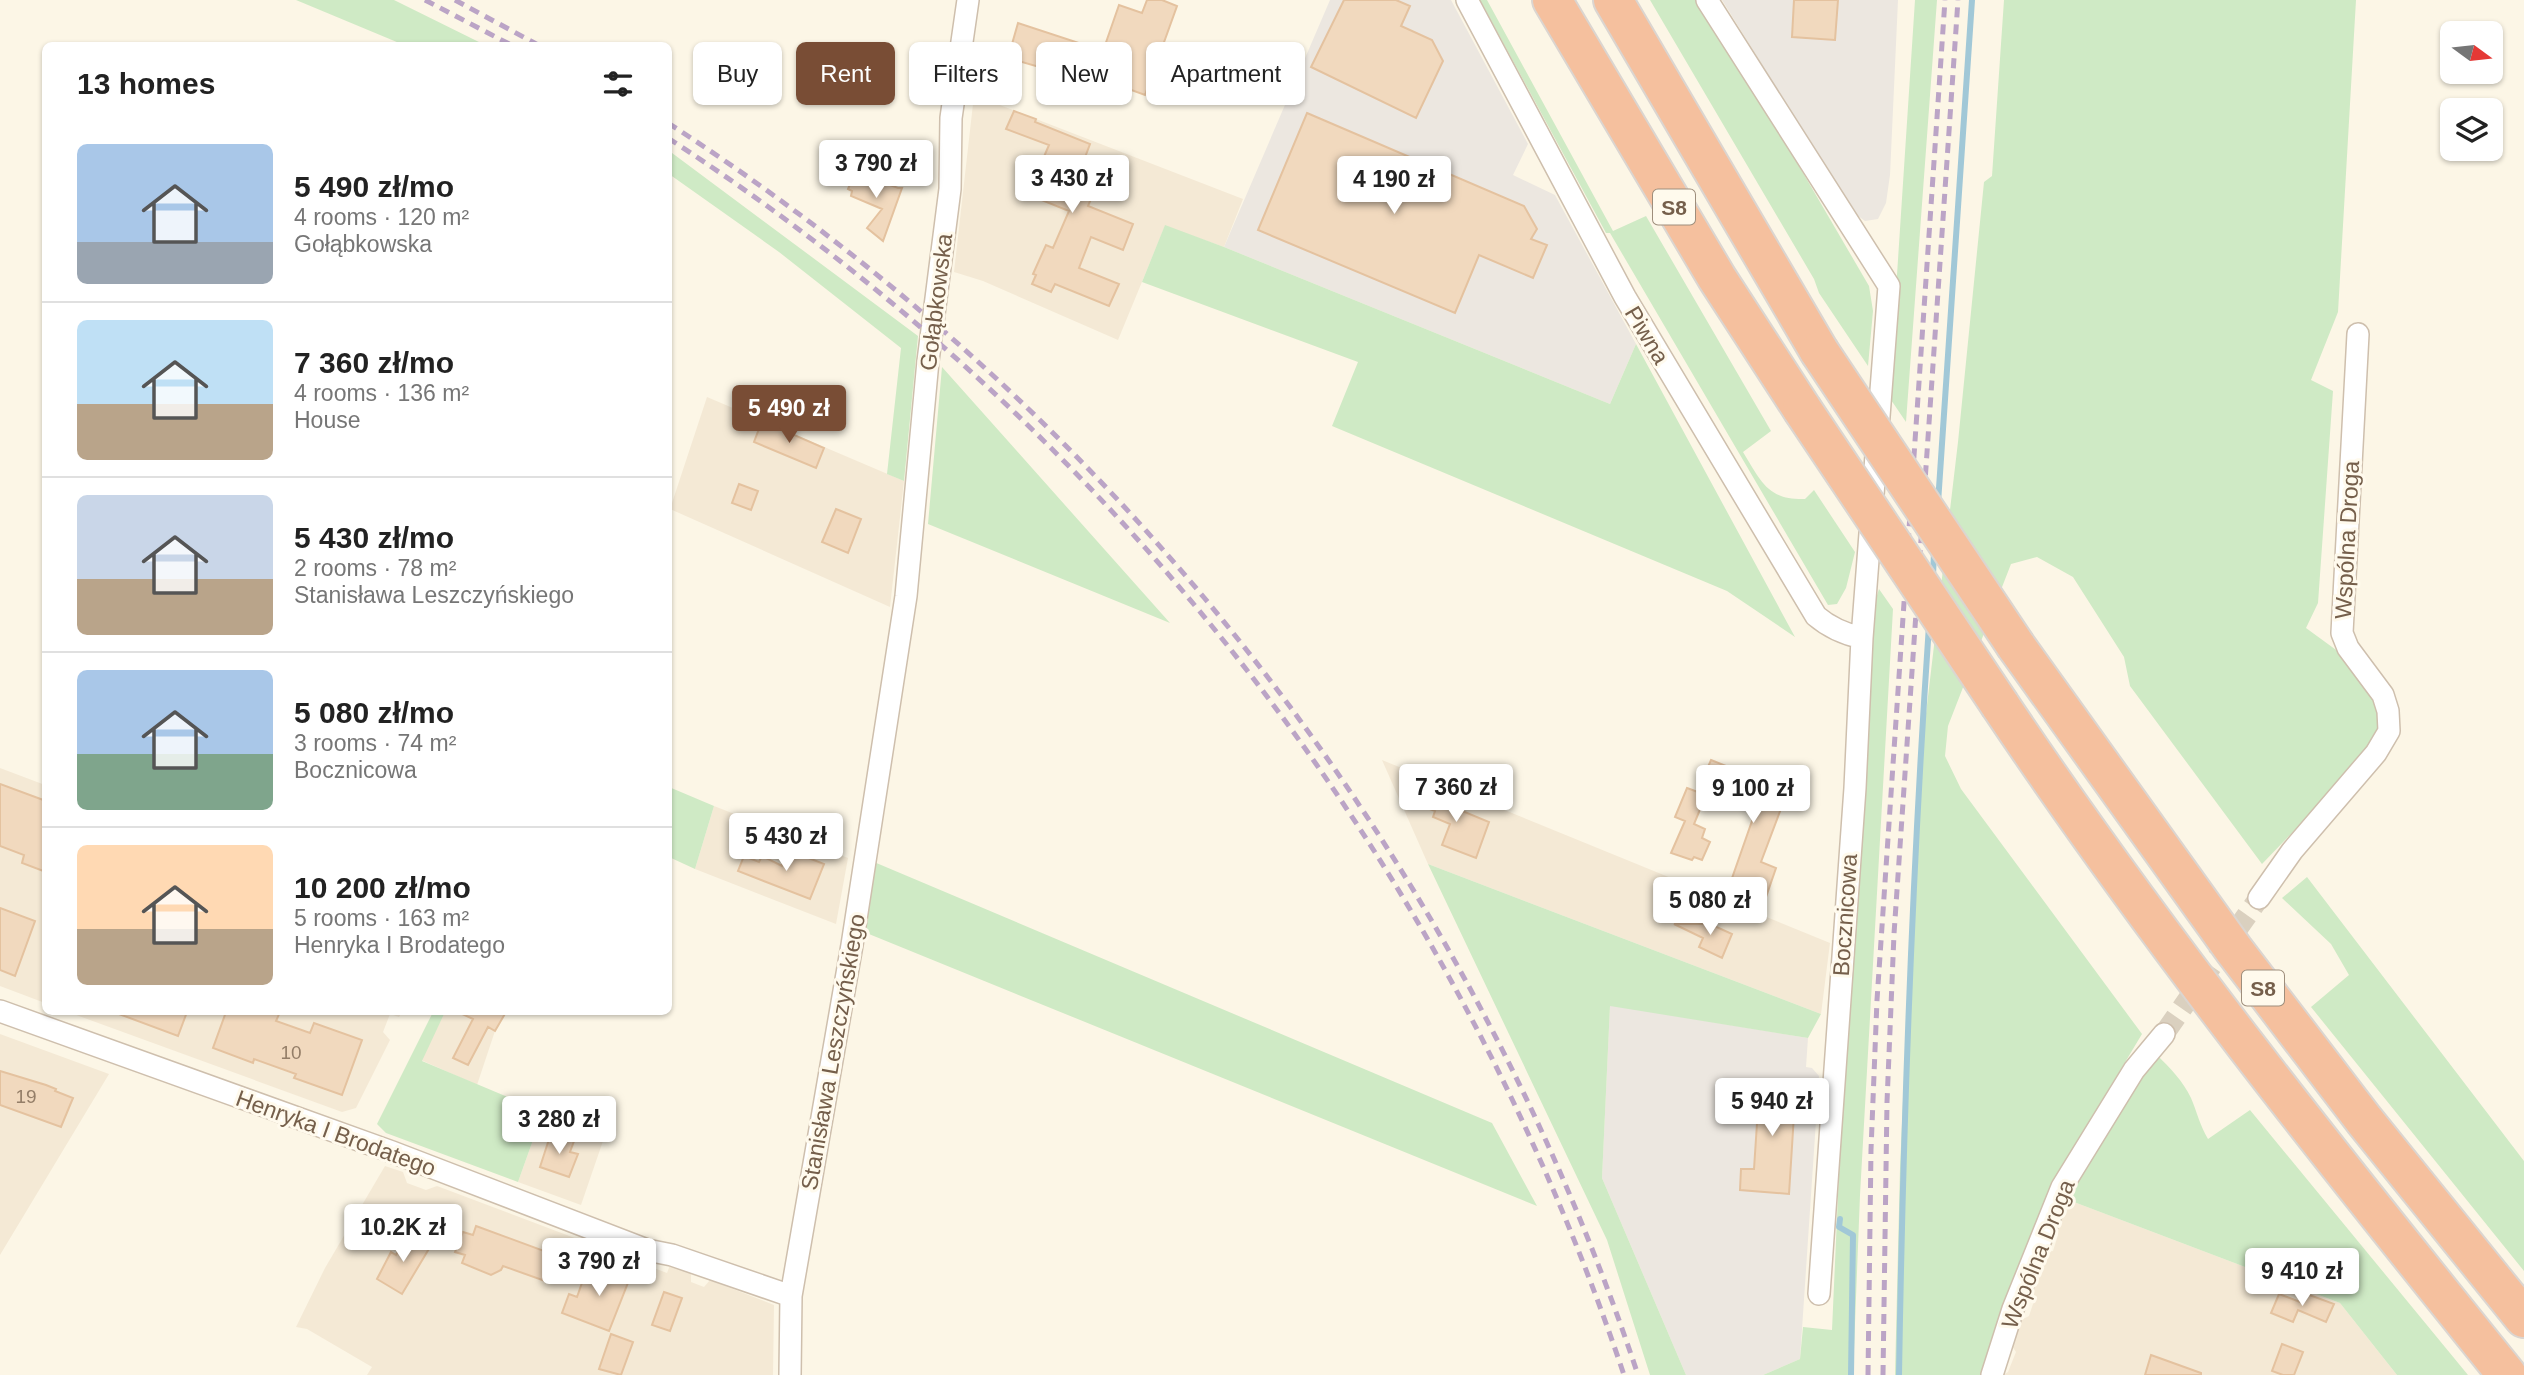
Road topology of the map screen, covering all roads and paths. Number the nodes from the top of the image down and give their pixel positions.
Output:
1 (968, 0) edge
2 (1467, 0) edge
3 (1552, 0) edge
4 (1613, 0) edge
5 (1707, 0) edge
6 (2358, 334) dead end
7 (917, 480) joint
8 (1862, 638) junction
9 (2259, 898) tunnel mouth
10 (0, 1011) edge
11 (2164, 1034) tunnel mouth
12 (1819, 1294) dead end
13 (791, 1296) junction
14 (2524, 1318) edge
15 (790, 1375) edge
16 (1992, 1375) edge
17 (2507, 1375) edge

1 - 7 street, Gołąbkowska
2 - 8 street, Piwna
3 - 17 highway, S8, bridge
4 - 14 highway, S8, bridge
5 - 8 street, Bocznicowa
6 - 9 street, Wspólna Droga
7 - 13 street, Stanisława Leszczyńskiego
8 - 12 street, Bocznicowa
10 - 13 street, Henryka I Brodatego
11 - 16 street, Wspólna Droga
13 - 15 street, Stanisława Leszczyńskiego

